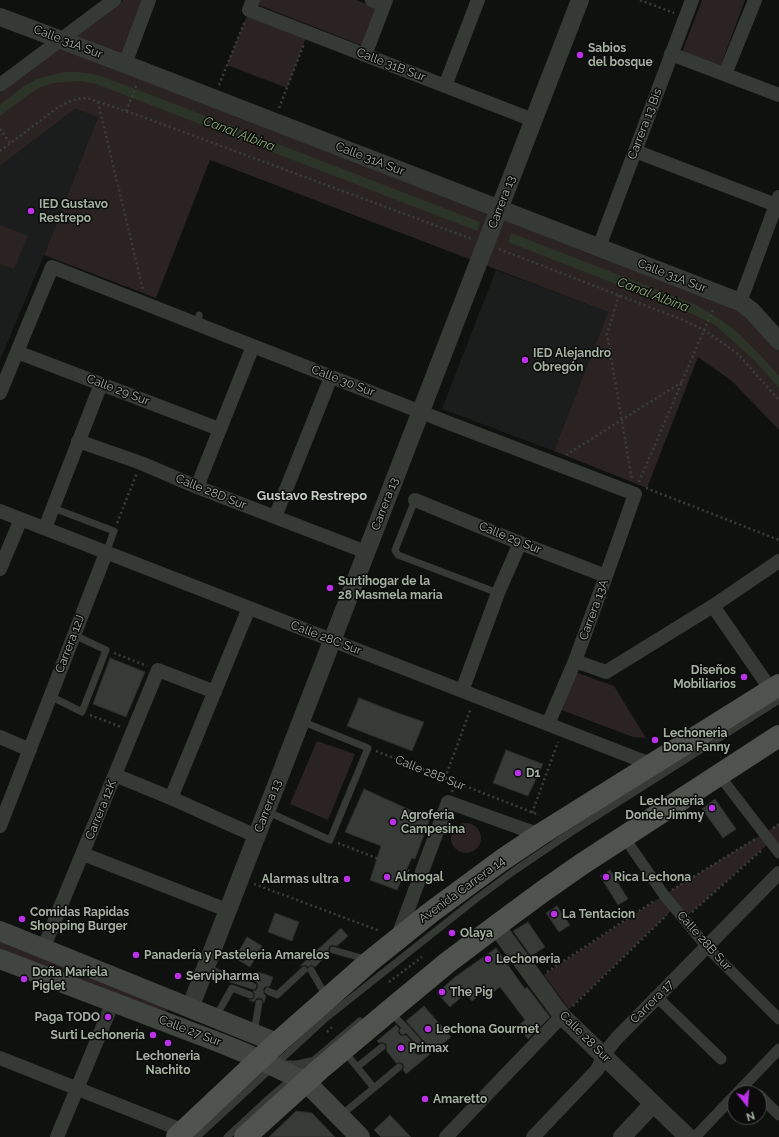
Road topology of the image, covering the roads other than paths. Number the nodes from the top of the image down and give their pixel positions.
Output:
1 (114, 0) edge
2 (149, 0) edge
3 (478, 0) edge
4 (580, 0) edge
5 (692, 0) edge
6 (755, 0) edge
7 (381, 2) edge
8 (251, 5) edge
9 (0, 17) edge
10 (61, 40) junction
11 (671, 54) junction
12 (365, 55) junction
13 (125, 64) junction
14 (725, 74) junction
15 (0, 85) edge
16 (445, 86) junction
17 (779, 95) edge
18 (533, 120) junction
19 (635, 151) junction
20 (777, 201) edge
21 (499, 209) junction
22 (599, 247) junction
23 (740, 302) junction
24 (779, 341) edge
25 (253, 346) junction
26 (17, 352) junction
27 (332, 374) junction
28 (100, 384) junction
29 (0, 393) edge
30 (420, 412) junction
31 (219, 429) junction
32 (78, 441) junction
33 (197, 486) junction
34 (637, 489) joint
35 (415, 500) joint
36 (52, 508) junction
37 (0, 511) edge
38 (275, 517) junction
39 (21, 519) junction
40 (45, 528) junction
41 (520, 543) junction
42 (366, 552) junction
43 (106, 553) junction
44 (779, 561) edge
45 (0, 569) edge
46 (606, 576) junction
47 (498, 593) junction
48 (713, 606) junction
49 (249, 608) junction
50 (74, 635) junction
51 (332, 640) junction
52 (575, 661) junction
53 (462, 691) junction
54 (215, 692) junction
55 (776, 692) edge
56 (50, 696) junction
57 (300, 721) junction
58 (548, 724) junction
59 (779, 736) edge
60 (0, 737) edge
61 (30, 750) junction
62 (653, 764) junction
63 (115, 775) junction
64 (719, 775) junction
65 (171, 798) junction
66 (266, 811) junction
67 (0, 826) edge
68 (541, 834) junction
69 (256, 836) junction
70 (624, 837) junction
71 (779, 853) edge
72 (83, 854) junction
73 (779, 873) edge
74 (227, 910) junction
75 (496, 926) junction
76 (0, 931) edge
77 (398, 938) junction
78 (707, 947) junction
79 (44, 949) junction
80 (333, 950) dead end
81 (0, 959) edge
82 (369, 962) junction
83 (206, 967) junction
84 (234, 980) junction
85 (253, 986) dead end
86 (232, 988) junction
87 (268, 991) dead end
88 (250, 995) dead end
89 (657, 997) junction
90 (327, 998) junction
91 (113, 1002) junction
92 (259, 1003) dead end
93 (190, 1008) junction
94 (389, 1011) junction
95 (565, 1013) junction
96 (215, 1018) junction
97 (364, 1018) dead end
98 (779, 1019) edge
99 (254, 1033) junction
100 (382, 1046) dead end
101 (779, 1049) edge
102 (343, 1050) junction
103 (419, 1050) dead end
104 (604, 1057) junction
105 (0, 1058) edge
106 (272, 1058) junction
107 (721, 1059) dead end
108 (312, 1061) junction
109 (356, 1066) junction
110 (399, 1067) dead end
111 (300, 1079) junction
112 (747, 1082) junction
113 (744, 1085) edge
114 (750, 1085) edge
115 (374, 1088) junction
116 (77, 1089) junction
117 (727, 1103) edge
118 (767, 1103) edge
119 (653, 1104) junction
120 (779, 1115) edge
121 (339, 1116) junction
122 (186, 1135) edge
123 (57, 1137) edge
124 (227, 1137) edge
125 (244, 1137) edge
126 (360, 1137) edge
127 (446, 1137) edge
128 (534, 1137) edge
129 (622, 1137) edge
130 (688, 1137) edge
131 (695, 1137) edge

1 - 10 street
2 - 13 street
3 - 16 street
4 - 18 street, Carrera 13
5 - 11 street, Carrera 13 Bis
6 - 14 street
7 - 12 street
8 - 12 street, Calle 31B Sur
9 - 10 street, Calle 31A Sur
10 - 13 street, Calle 31A Sur
10 - 15 street
11 - 14 street
11 - 19 street, Carrera 13 Bis
12 - 16 street, Calle 31B Sur
13 - 21 street, Calle 31A Sur
14 - 17 street
16 - 18 street, Calle 31B Sur
18 - 21 street, Carrera 13
19 - 20 street
19 - 22 street, Carrera 13 Bis
20 - 23 street
21 - 22 street, Calle 31A Sur
21 - 30 street, Carrera 13
22 - 23 street, Calle 31A Sur
23 - 24 street, Calle 31A Sur
25 - 26 street, Calle 30 Sur
25 - 27 street, Calle 30 Sur
25 - 31 street
26 - 28 street, Calle 29 Sur
26 - 29 street
27 - 30 street, Calle 30 Sur
27 - 38 street
28 - 31 street, Calle 29 Sur
28 - 32 street
30 - 34 street, Calle 30 Sur
30 - 42 street, Carrera 13
31 - 33 street
32 - 33 street, Calle 28D Sur
32 - 36 street
33 - 38 street, Calle 28D Sur
34 - 46 street, Carrera 13A
35 - 41 street, Calle 29 Sur
35 - 47 lane
36 - 40 street
36 - 43 lane, Carrera 12J
37 - 39 street, Calle 28C Sur
38 - 42 street, Calle 28D Sur
39 - 40 street, Calle 28C Sur
39 - 45 street
40 - 43 street, Calle 28C Sur
41 - 46 street, Calle 29 Sur
41 - 47 street
42 - 51 street, Carrera 13
43 - 49 street, Calle 28C Sur
43 - 50 street, Carrera 12J
44 - 48 street
46 - 52 street, Carrera 13A
47 - 53 street
48 - 52 street
48 - 55 street
49 - 51 street, Calle 28C Sur
49 - 54 street
50 - 56 street, Carrera 12J
50 - 56 lane
51 - 53 street, Calle 28C Sur
51 - 57 street, Carrera 13
52 - 58 street, Carrera 13A
53 - 58 street, Calle 28C Sur
54 - 63 street, Carrera 12K
54 - 65 street
55 - 62 main road, Avenida Carrera 14
55 - 106 lane
56 - 61 street, Carrera 12J
57 - 66 street, Carrera 13
57 - 66 lane
58 - 62 street, Calle 28C Sur
59 - 64 main road
60 - 61 street
61 - 67 street, Carrera 12J
62 - 68 main road, Avenida Carrera 14
63 - 65 street
63 - 72 street, Carrera 12K
64 - 70 main road
64 - 71 street
65 - 69 street
66 - 69 street, Carrera 13
68 - 77 main road, Avenida Carrera 14
68 - 77 street, Calle 28B Sur
69 - 74 street, Carrera 13
70 - 75 main road
70 - 78 street, Calle 28B Sur
72 - 74 street
72 - 79 street, Carrera 12K
73 - 78 street, Carrera 17
74 - 83 street, Carrera 13
75 - 94 main road
75 - 95 street, Calle 28 Sur
76 - 79 main road, Calle 27 Sur
77 - 82 main road, Avenida Carrera 14
78 - 89 street, Carrera 17
78 - 98 street, Calle 28B Sur
79 - 93 main road, Calle 27 Sur
80 - 82 lane
81 - 91 main road, Calle 27 Sur
82 - 90 main road, Avenida Carrera 14
83 - 84 lane
83 - 93 street, Carrera 13
84 - 85 lane
84 - 86 lane
86 - 88 lane
86 - 96 lane
87 - 90 lane
89 - 104 street, Carrera 17
89 - 107 street
90 - 106 main road, Avenida Carrera 14
91 - 106 main road, Calle 27 Sur
91 - 116 street
92 - 99 lane
93 - 96 main road, Calle 27 Sur
94 - 102 main road
94 - 103 lane
95 - 104 street, Calle 28 Sur
95 - 127 street
96 - 99 main road, Calle 27 Sur
97 - 108 lane
99 - 106 main road, Calle 27 Sur
100 - 109 lane
101 - 112 street
102 - 109 lane
102 - 111 main road
104 - 119 street, Calle 28 Sur
104 - 128 street, Carrera 17
105 - 116 street
106 - 108 lane
106 - 111 main road, Calle 27 Sur
106 - 122 main road, Avenida Carrera 14
108 - 111 lane
109 - 115 lane
110 - 115 lane
111 - 121 main road, Calle 27 Sur
111 - 124 lane
111 - 125 main road
112 - 113 street
112 - 114 street
115 - 121 lane
116 - 122 street
116 - 123 street
117 - 131 street
118 - 120 street
119 - 129 street
119 - 130 street, Calle 28 Sur
121 - 126 main road, Calle 27 Sur

